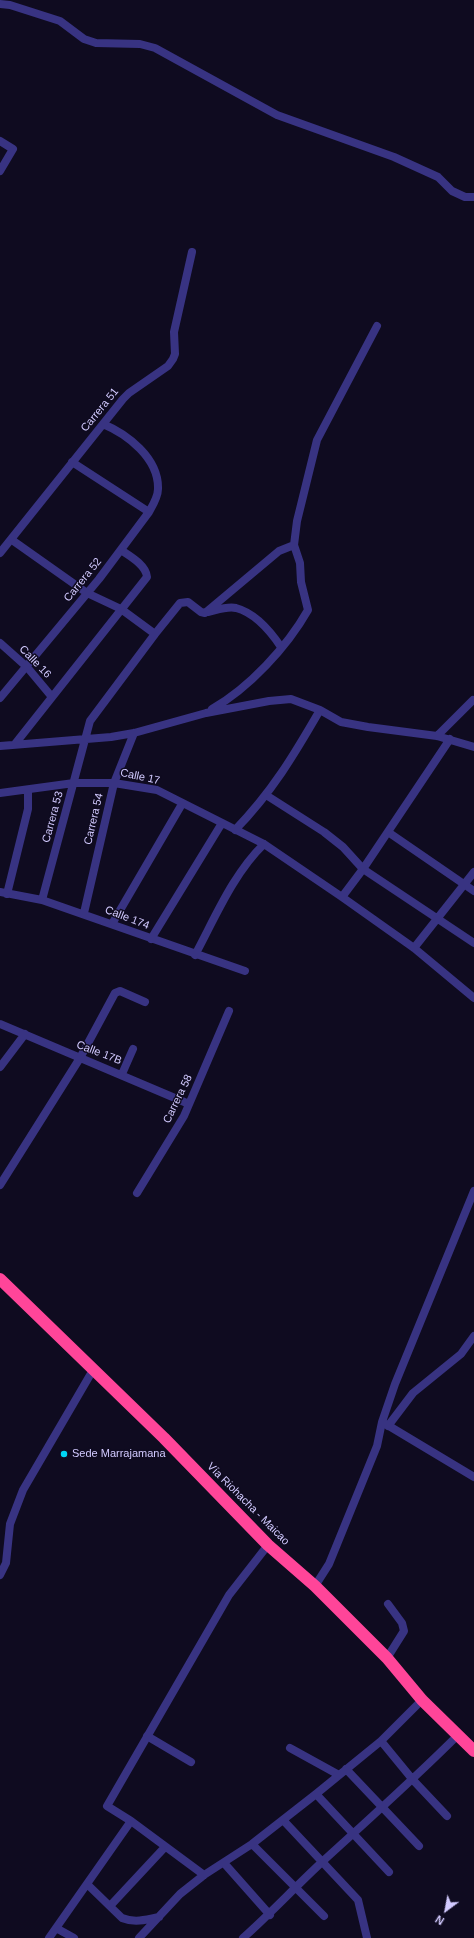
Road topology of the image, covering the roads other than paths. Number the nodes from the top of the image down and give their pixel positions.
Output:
1 (0, 4) edge
2 (0, 141) edge
3 (0, 171) edge
4 (474, 197) edge
5 (192, 252) dead end
6 (377, 326) dead end
7 (102, 424) junction
8 (72, 462) junction
9 (149, 512) junction
10 (12, 540) junction
11 (294, 545) junction
12 (121, 550) junction
13 (0, 553) edge
14 (87, 593) junction
15 (121, 609) junction
16 (205, 613) junction
17 (155, 634) junction
18 (0, 643) edge
19 (281, 647) junction
20 (27, 666) junction
21 (0, 696) edge
22 (52, 697) junction
23 (473, 700) dead end
24 (320, 710) junction
25 (206, 713) junction
26 (134, 733) junction
27 (437, 736) junction
28 (84, 739) junction
29 (450, 739) junction
30 (14, 744) junction
31 (0, 746) edge
32 (474, 746) edge
33 (74, 783) junction
34 (114, 783) junction
35 (28, 790) junction
36 (0, 793) edge
37 (266, 795) junction
38 (182, 804) junction
39 (222, 823) junction
40 (235, 830) junction
41 (388, 832) junction
42 (264, 844) junction
43 (363, 869) junction
44 (474, 872) edge
45 (465, 885) junction
46 (474, 891) edge
47 (4, 893) edge
48 (342, 897) junction
49 (42, 900) junction
50 (84, 913) junction
51 (437, 918) junction
52 (112, 924) junction
53 (151, 939) junction
54 (474, 943) edge
55 (414, 948) junction
56 (195, 955) junction
57 (245, 972) dead end
58 (474, 998) edge
59 (145, 1002) dead end
60 (229, 1011) dead end
61 (0, 1024) edge
62 (25, 1034) junction
63 (133, 1049) dead end
64 (80, 1058) junction
65 (0, 1067) edge
66 (122, 1074) junction
67 (189, 1104) junction
68 (0, 1185) edge
69 (474, 1191) edge
70 (137, 1193) dead end
71 (0, 1279) edge
72 (474, 1336) edge
73 (93, 1370) junction
74 (385, 1424) junction
75 (474, 1477) edge
76 (268, 1545) junction
77 (0, 1575) edge
78 (315, 1586) junction
79 (388, 1604) dead end
80 (387, 1658) junction
81 (422, 1700) junction
82 (458, 1735) junction
83 (147, 1736) junction
84 (381, 1741) junction
85 (290, 1748) dead end
86 (474, 1751) edge
87 (191, 1762) dead end
88 (346, 1769) junction
89 (339, 1775) junction
90 (413, 1780) junction
91 (316, 1794) junction
92 (382, 1808) junction
93 (447, 1816) dead end
94 (283, 1820) junction
95 (131, 1821) junction
96 (354, 1834) junction
97 (252, 1844) junction
98 (419, 1846) dead end
99 (166, 1847) junction
100 (323, 1862) junction
101 (224, 1863) junction
102 (390, 1872) dead end
103 (204, 1875) junction
104 (87, 1884) junction
105 (296, 1887) junction
106 (110, 1906) junction
107 (270, 1915) junction
108 (324, 1916) dead end
109 (159, 1917) junction
110 (56, 1928) junction
111 (49, 1938) edge
112 (74, 1938) edge
113 (139, 1938) edge
114 (243, 1938) edge
115 (367, 1938) edge

1 - 4 street
2 - 3 street
5 - 7 street, Carrera 51
6 - 11 street
7 - 8 street, Carrera 51
7 - 9 street, Carrera 52
8 - 9 street
8 - 10 street, Carrera 51
9 - 12 street, Carrera 52
10 - 13 street, Carrera 51
10 - 14 street
11 - 16 street
11 - 19 street
12 - 14 street, Carrera 52
12 - 15 street
14 - 15 street
14 - 20 street, Carrera 52
15 - 17 street
15 - 22 street
16 - 17 street, Carrera 53
16 - 19 street
17 - 28 street, Carrera 53
18 - 20 street, Calle 16
19 - 25 street
20 - 21 street, Carrera 52
20 - 22 street, Calle 16
22 - 30 street
23 - 27 street
24 - 25 street
24 - 27 street
24 - 37 street
25 - 26 street
26 - 28 street
26 - 34 street, Carrera 54
27 - 29 street
28 - 30 street
28 - 33 street, Carrera 53
29 - 32 street
29 - 41 street
30 - 31 street
33 - 34 street, Calle 17
33 - 35 street, Calle 17
33 - 49 street, Carrera 53
34 - 38 street, Calle 17
34 - 50 street, Carrera 54
35 - 36 street, Calle 17
35 - 47 street
37 - 40 street
37 - 43 street
38 - 39 street, Calle 17
38 - 52 street
39 - 40 street, Calle 17
39 - 53 street
40 - 42 street, Calle 17
41 - 43 street
41 - 45 street
42 - 48 street, Calle 17
42 - 56 street
43 - 48 street
43 - 51 street
44 - 45 street
45 - 46 street
45 - 51 street
47 - 49 street, Calle 174
48 - 55 street, Calle 17
49 - 50 street, Calle 174
50 - 52 street, Calle 174
51 - 54 street
51 - 55 street
52 - 53 street, Calle 174
53 - 56 street, Calle 174
55 - 58 street, Calle 17
56 - 57 street, Calle 174
59 - 64 street
60 - 67 street, Carrera 58
61 - 62 street, Calle 17B
62 - 64 street, Calle 17B
62 - 65 street
63 - 66 street
64 - 66 street, Calle 17B
64 - 68 street
66 - 67 street, Calle 17B
67 - 70 street, Carrera 58
69 - 74 street
71 - 73 highway, Vía Riohacha - Maicao
72 - 74 street
73 - 76 highway, Vía Riohacha - Maicao
73 - 77 street
74 - 75 street
74 - 78 street
76 - 78 highway, Vía Riohacha - Maicao
76 - 83 street
78 - 80 highway, Vía Riohacha - Maicao
79 - 80 street
80 - 81 highway, Vía Riohacha - Maicao
81 - 82 highway, Vía Riohacha - Maicao
81 - 84 street
82 - 86 highway, Vía Riohacha - Maicao
82 - 90 street
83 - 87 street
83 - 95 street
84 - 88 street
84 - 90 street
85 - 89 street
88 - 89 street
88 - 92 street
89 - 91 street
90 - 92 street
90 - 93 street
91 - 94 street
91 - 96 street
92 - 96 street
92 - 98 street
94 - 97 street
94 - 100 street
95 - 99 street
95 - 104 street
96 - 100 street
96 - 102 street
97 - 101 street
97 - 105 street
99 - 103 street
99 - 106 street
100 - 105 street
100 - 115 street
101 - 103 street
101 - 107 street
103 - 109 street
104 - 106 street
104 - 110 street
105 - 107 street
105 - 108 street
106 - 109 street
107 - 114 street
109 - 113 street
110 - 111 street
110 - 112 street

